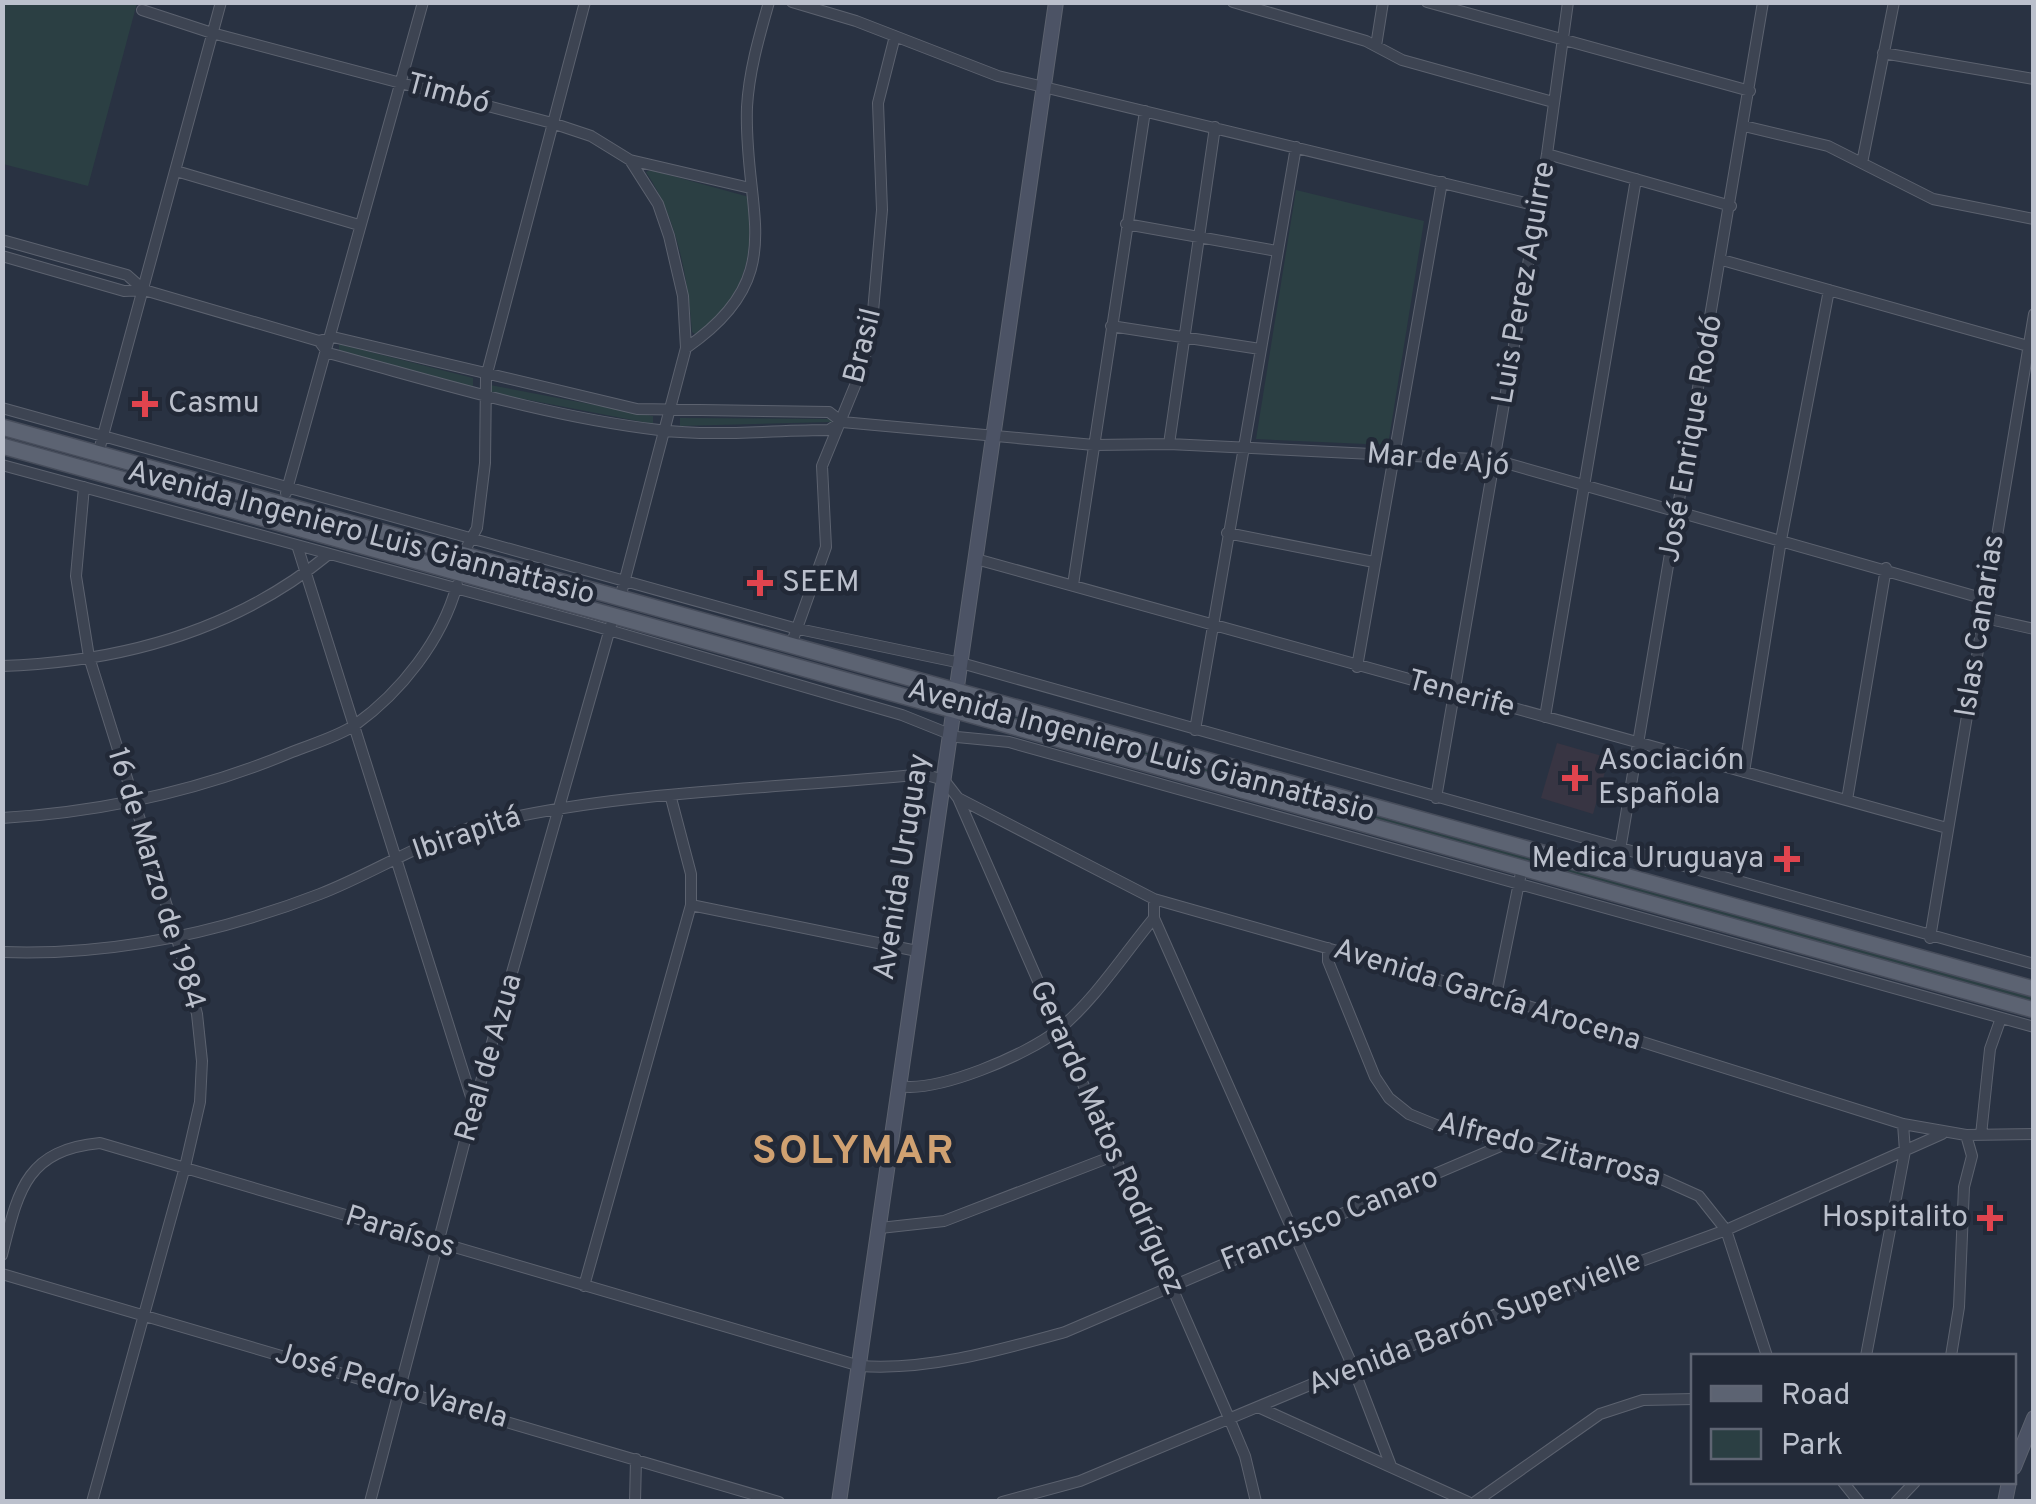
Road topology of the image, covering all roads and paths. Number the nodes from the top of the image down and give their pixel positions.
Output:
1 (221, 2) edge
2 (423, 2) edge
3 (585, 2) edge
4 (769, 2) edge
5 (792, 2) edge
6 (1056, 2) edge
7 (1233, 2) edge
8 (1383, 2) edge
9 (1427, 2) edge
10 (1568, 2) edge
11 (1763, 2) edge
12 (1894, 2) edge
13 (1249, 5) edge
14 (142, 10) dead end
15 (212, 33) junction
16 (895, 36) junction
17 (1562, 37) junction
18 (1376, 46) junction
19 (1882, 52) junction
20 (2034, 80) edge
21 (400, 82) junction
22 (1045, 87) junction
23 (1750, 91) junction
24 (1553, 102) junction
25 (1144, 111) junction
26 (552, 123) junction
27 (1744, 126) junction
28 (1215, 127) junction
29 (1296, 147) junction
30 (1547, 154) junction
31 (630, 160) junction
32 (1862, 162) junction
33 (176, 171) junction
34 (1636, 179) junction
35 (1442, 182) junction
36 (750, 188) junction
37 (1538, 206) junction
38 (1731, 206) junction
39 (2034, 218) edge
40 (359, 224) junction
41 (1126, 224) junction
42 (1200, 235) junction
43 (2, 240) edge
44 (1277, 251) junction
45 (2, 256) edge
46 (1722, 260) junction
47 (144, 290) junction
48 (1829, 290) junction
49 (2034, 314) edge
50 (1111, 326) junction
51 (1184, 336) junction
52 (332, 338) junction
53 (319, 341) junction
54 (2028, 346) junction
55 (686, 348) junction
56 (1260, 349) junction
57 (328, 352) junction
58 (486, 377) junction
59 (483, 395) junction
60 (2, 408) edge
61 (669, 412) junction
62 (842, 422) junction
63 (2, 427) edge
64 (664, 431) junction
65 (104, 436) junction
66 (993, 439) junction
67 (1168, 444) junction
68 (1094, 445) junction
69 (2, 446) edge
70 (1242, 448) junction
71 (98, 454) junction
72 (1392, 456) junction
73 (1495, 460) junction
74 (2, 466) edge
75 (1586, 486) junction
76 (84, 487) junction
77 (285, 497) junction
78 (1680, 512) junction
79 (1227, 533) junction
80 (473, 540) junction
81 (1781, 540) junction
82 (296, 544) junction
83 (329, 554) junction
84 (463, 554) junction
85 (976, 559) junction
86 (1374, 562) junction
87 (1886, 568) junction
88 (303, 576) junction
89 (624, 580) junction
90 (457, 581) junction
91 (1073, 586) junction
92 (620, 598) junction
93 (1985, 599) junction
94 (1985, 618) junction
95 (612, 622) junction
96 (1211, 625) junction
97 (794, 628) junction
98 (2034, 629) edge
99 (791, 645) junction
100 (88, 657) junction
101 (961, 663) junction
102 (2, 666) edge
103 (1357, 667) junction
104 (1014, 680) junction
105 (957, 691) junction
106 (1454, 693) junction
107 (1006, 706) junction
108 (954, 710) junction
109 (1545, 717) junction
110 (351, 728) junction
111 (1194, 730) junction
112 (950, 734) junction
113 (1641, 744) junction
114 (1744, 772) junction
115 (944, 780) junction
116 (671, 798) junction
117 (958, 798) junction
118 (1436, 798) junction
119 (1846, 800) junction
120 (134, 802) junction
121 (562, 808) junction
122 (2, 818) edge
123 (1946, 828) junction
124 (1620, 848) junction
125 (395, 860) junction
126 (1522, 868) junction
127 (1616, 874) junction
128 (1518, 886) junction
129 (1154, 899) junction
130 (691, 905) junction
131 (1154, 918) junction
132 (176, 935) junction
133 (1930, 938) junction
134 (1328, 948) junction
135 (917, 951) junction
136 (2, 952) edge
137 (2034, 964) edge
138 (2034, 989) edge
139 (1496, 996) junction
140 (2034, 1010) edge
141 (2001, 1018) junction
142 (2034, 1027) edge
143 (1058, 1030) junction
144 (899, 1086) junction
145 (474, 1106) junction
146 (1902, 1124) junction
147 (1943, 1134) junction
148 (1981, 1134) junction
149 (2034, 1134) edge
150 (1966, 1136) junction
151 (1510, 1142) junction
152 (1904, 1151) junction
153 (1113, 1156) junction
154 (185, 1167) junction
155 (880, 1228) junction
156 (1726, 1230) junction
157 (1292, 1233) junction
158 (440, 1245) junction
159 (2, 1256) edge
160 (2, 1274) edge
161 (584, 1286) junction
162 (1170, 1286) junction
163 (145, 1315) junction
164 (1766, 1354) edge
165 (1866, 1354) edge
166 (1951, 1354) edge
167 (860, 1366) junction
168 (1352, 1367) junction
169 (401, 1389) junction
170 (1691, 1399) edge
171 (1258, 1407) junction
172 (1229, 1418) junction
173 (2034, 1418) edge
174 (636, 1459) junction
175 (2016, 1461) edge
176 (1391, 1466) junction
177 (92, 1502) edge
178 (370, 1502) edge
179 (635, 1502) edge
180 (779, 1502) edge
181 (840, 1502) edge
182 (1002, 1502) edge
183 (1256, 1502) edge
184 (1472, 1502) edge

1 - 15 street
2 - 21 street
3 - 26 street
4 - 36 street
5 - 16 street
6 - 22 street, Avenida Uruguay
7 - 13 street
8 - 18 street
9 - 17 street
10 - 17 street, Luis Perez Aguirre
11 - 23 street, José Enrique Rodó
12 - 19 street
13 - 18 street
14 - 15 street, Timbó
15 - 21 street, Timbó
15 - 33 street
16 - 22 street
16 - 62 street, Brasil
17 - 23 street
17 - 24 street, Luis Perez Aguirre
18 - 24 street
19 - 20 street
19 - 32 street
21 - 26 street, Timbó
21 - 40 street
22 - 25 street
22 - 66 street, Avenida Uruguay
23 - 27 street, José Enrique Rodó
24 - 30 street, Luis Perez Aguirre
25 - 28 street
25 - 41 street
26 - 31 street, Timbó
26 - 58 street
27 - 32 street
27 - 38 street, José Enrique Rodó
28 - 29 street
28 - 42 street
29 - 35 street
29 - 44 street
30 - 34 street
30 - 37 street, Luis Perez Aguirre
31 - 36 street, Timbó
31 - 55 street
32 - 39 street
33 - 40 street
33 - 47 street
34 - 38 street
34 - 75 street
35 - 37 street
35 - 72 street
36 - 55 street
37 - 73 street, Luis Perez Aguirre
38 - 46 street, José Enrique Rodó
40 - 52 street
41 - 42 street
41 - 50 street
42 - 44 street
42 - 51 street
43 - 47 street
44 - 56 street
45 - 47 street
46 - 48 street
46 - 78 street, José Enrique Rodó
47 - 53 street
47 - 65 street
48 - 54 street
48 - 81 street
49 - 54 street, Islas Canarias
50 - 51 street
50 - 68 street
51 - 56 street
51 - 67 street
52 - 53 street
52 - 57 street
52 - 58 street
53 - 57 street
54 - 93 street, Islas Canarias
55 - 61 street
56 - 70 street
57 - 59 street
57 - 77 street
58 - 59 street
58 - 61 street
59 - 64 street
59 - 80 street
60 - 65 street, Avenida Ingeniero Luis Giannattasio
61 - 62 street
61 - 64 street
62 - 64 street
62 - 66 street, Mar de Ajó
62 - 97 street, Brasil
63 - 71 main road, Avenida Ingeniero Luis Giannattasio
64 - 89 street
65 - 71 street
65 - 77 street, Avenida Ingeniero Luis Giannattasio
66 - 68 street, Mar de Ajó
66 - 85 street, Avenida Uruguay
67 - 68 street, Mar de Ajó
67 - 70 street, Mar de Ajó
68 - 91 street
69 - 90 main road, Avenida Ingeniero Luis Giannattasio
70 - 72 street, Mar de Ajó
70 - 79 street
71 - 77 main road, Avenida Ingeniero Luis Giannattasio
72 - 73 street, Mar de Ajó
72 - 86 street
73 - 75 street, Mar de Ajó
73 - 106 street, Luis Perez Aguirre
74 - 76 street, Avenida Ingeniero Luis Giannattasio
75 - 78 street, Mar de Ajó
75 - 109 street
76 - 82 street, Avenida Ingeniero Luis Giannattasio
76 - 100 street, 16 de Marzo de 1984
77 - 80 street, Avenida Ingeniero Luis Giannattasio
77 - 84 main road, Avenida Ingeniero Luis Giannattasio
78 - 81 street, Mar de Ajó
78 - 113 street, José Enrique Rodó
79 - 86 street
79 - 96 street
80 - 84 street
80 - 89 street, Avenida Ingeniero Luis Giannattasio
81 - 87 street, Mar de Ajó
81 - 114 street
82 - 83 street, Avenida Ingeniero Luis Giannattasio
82 - 88 street
83 - 88 street
83 - 90 street, Avenida Ingeniero Luis Giannattasio
84 - 92 main road, Avenida Ingeniero Luis Giannattasio
85 - 91 street, Tenerife
85 - 101 street, Avenida Uruguay
86 - 103 street
87 - 93 street, Mar de Ajó
87 - 119 street
88 - 100 street
88 - 110 street
89 - 92 street
89 - 97 street, Avenida Ingeniero Luis Giannattasio
90 - 95 main road, Avenida Ingeniero Luis Giannattasio
90 - 110 street
91 - 96 street, Tenerife
92 - 99 main road, Avenida Ingeniero Luis Giannattasio
93 - 94 street, Islas Canarias
94 - 98 street
94 - 123 street, Islas Canarias
95 - 108 main road, Avenida Ingeniero Luis Giannattasio
95 - 112 street, Avenida Ingeniero Luis Giannattasio
95 - 121 street, Real de Azua
96 - 103 street, Tenerife
96 - 111 street
97 - 99 street, Brasil
97 - 101 street, Avenida Ingeniero Luis Giannattasio
99 - 105 main road, Avenida Ingeniero Luis Giannattasio
100 - 102 street
100 - 120 street, 16 de Marzo de 1984
101 - 104 street, Avenida Ingeniero Luis Giannattasio
101 - 105 street, Avenida Uruguay
103 - 106 street, Tenerife
104 - 107 street
104 - 111 street, Avenida Ingeniero Luis Giannattasio
105 - 107 main road, Avenida Ingeniero Luis Giannattasio
105 - 108 street, Avenida Uruguay
106 - 109 street, Tenerife
106 - 118 street, Luis Perez Aguirre
107 - 127 main road, Avenida Ingeniero Luis Giannattasio
108 - 112 street, Avenida Uruguay
108 - 126 main road, Avenida Ingeniero Luis Giannattasio
109 - 113 street, Tenerife
110 - 120 street
110 - 125 street
111 - 118 street, Avenida Ingeniero Luis Giannattasio
112 - 115 street, Avenida Uruguay
112 - 128 street, Avenida Ingeniero Luis Giannattasio
113 - 114 street, Tenerife
113 - 124 street, José Enrique Rodó
114 - 119 street, Tenerife
115 - 116 street, Ibirapitá
115 - 117 street, Gerardo Matos Rodríguez
115 - 135 street, Avenida Uruguay
116 - 121 street, Ibirapitá
116 - 130 street
117 - 129 street, Avenida García Arocena
117 - 143 street, Gerardo Matos Rodríguez
118 - 124 street, Avenida Ingeniero Luis Giannattasio
119 - 123 street, Tenerife
120 - 122 street
120 - 132 street, 16 de Marzo de 1984
121 - 125 street, Ibirapitá
121 - 145 street, Real de Azua
123 - 133 street, Islas Canarias
124 - 127 street, José Enrique Rodó
124 - 133 street, Avenida Ingeniero Luis Giannattasio
125 - 132 street, Ibirapitá
125 - 145 street
126 - 128 street
126 - 140 main road, Avenida Ingeniero Luis Giannattasio
127 - 138 main road, Avenida Ingeniero Luis Giannattasio
128 - 139 street
128 - 141 street, Avenida Ingeniero Luis Giannattasio
129 - 131 street
129 - 134 street, Avenida García Arocena
130 - 135 street
130 - 161 street
131 - 143 street
131 - 157 street
132 - 136 street, Ibirapitá
132 - 154 street, 16 de Marzo de 1984
133 - 137 street, Avenida Ingeniero Luis Giannattasio
134 - 139 street, Avenida García Arocena
134 - 151 street, Alfredo Zitarrosa
135 - 144 street, Avenida Uruguay
139 - 146 street, Avenida García Arocena
141 - 142 street, Avenida Ingeniero Luis Giannattasio
141 - 148 street
143 - 144 street
143 - 153 street, Gerardo Matos Rodríguez
144 - 155 street, Avenida Uruguay
145 - 158 street, Real de Azua
146 - 147 street, Avenida García Arocena
146 - 152 street
147 - 150 street, Avenida García Arocena
147 - 152 street, Avenida Barón Supervielle
148 - 149 street, Avenida García Arocena
148 - 150 street, Avenida García Arocena
150 - 166 street
151 - 156 street, Alfredo Zitarrosa
151 - 157 street, Francisco Canaro
152 - 156 street, Avenida Barón Supervielle
152 - 165 street
153 - 155 street
153 - 162 street, Gerardo Matos Rodríguez
154 - 158 street, Paraísos
154 - 159 street, Paraísos
154 - 163 street, 16 de Marzo de 1984
155 - 167 street, Avenida Uruguay
156 - 164 street, Alfredo Zitarrosa
156 - 168 street, Avenida Barón Supervielle
157 - 162 street, Francisco Canaro
157 - 168 street
158 - 161 street, Paraísos
158 - 169 street, Real de Azua
160 - 163 street, José Pedro Varela
161 - 167 street, Paraísos
162 - 167 street, Francisco Canaro
162 - 172 street, Gerardo Matos Rodríguez
163 - 169 street, José Pedro Varela
163 - 177 street, 16 de Marzo de 1984
167 - 181 street, Avenida Uruguay
168 - 171 street, Avenida Barón Supervielle
168 - 176 street
169 - 174 street, José Pedro Varela
169 - 178 street, Real de Azua
170 - 184 street
171 - 172 street, Avenida Barón Supervielle
171 - 176 street
172 - 182 street, Avenida Barón Supervielle
172 - 183 street, Gerardo Matos Rodríguez
173 - 175 street
174 - 179 street
174 - 180 street, José Pedro Varela
176 - 184 street

